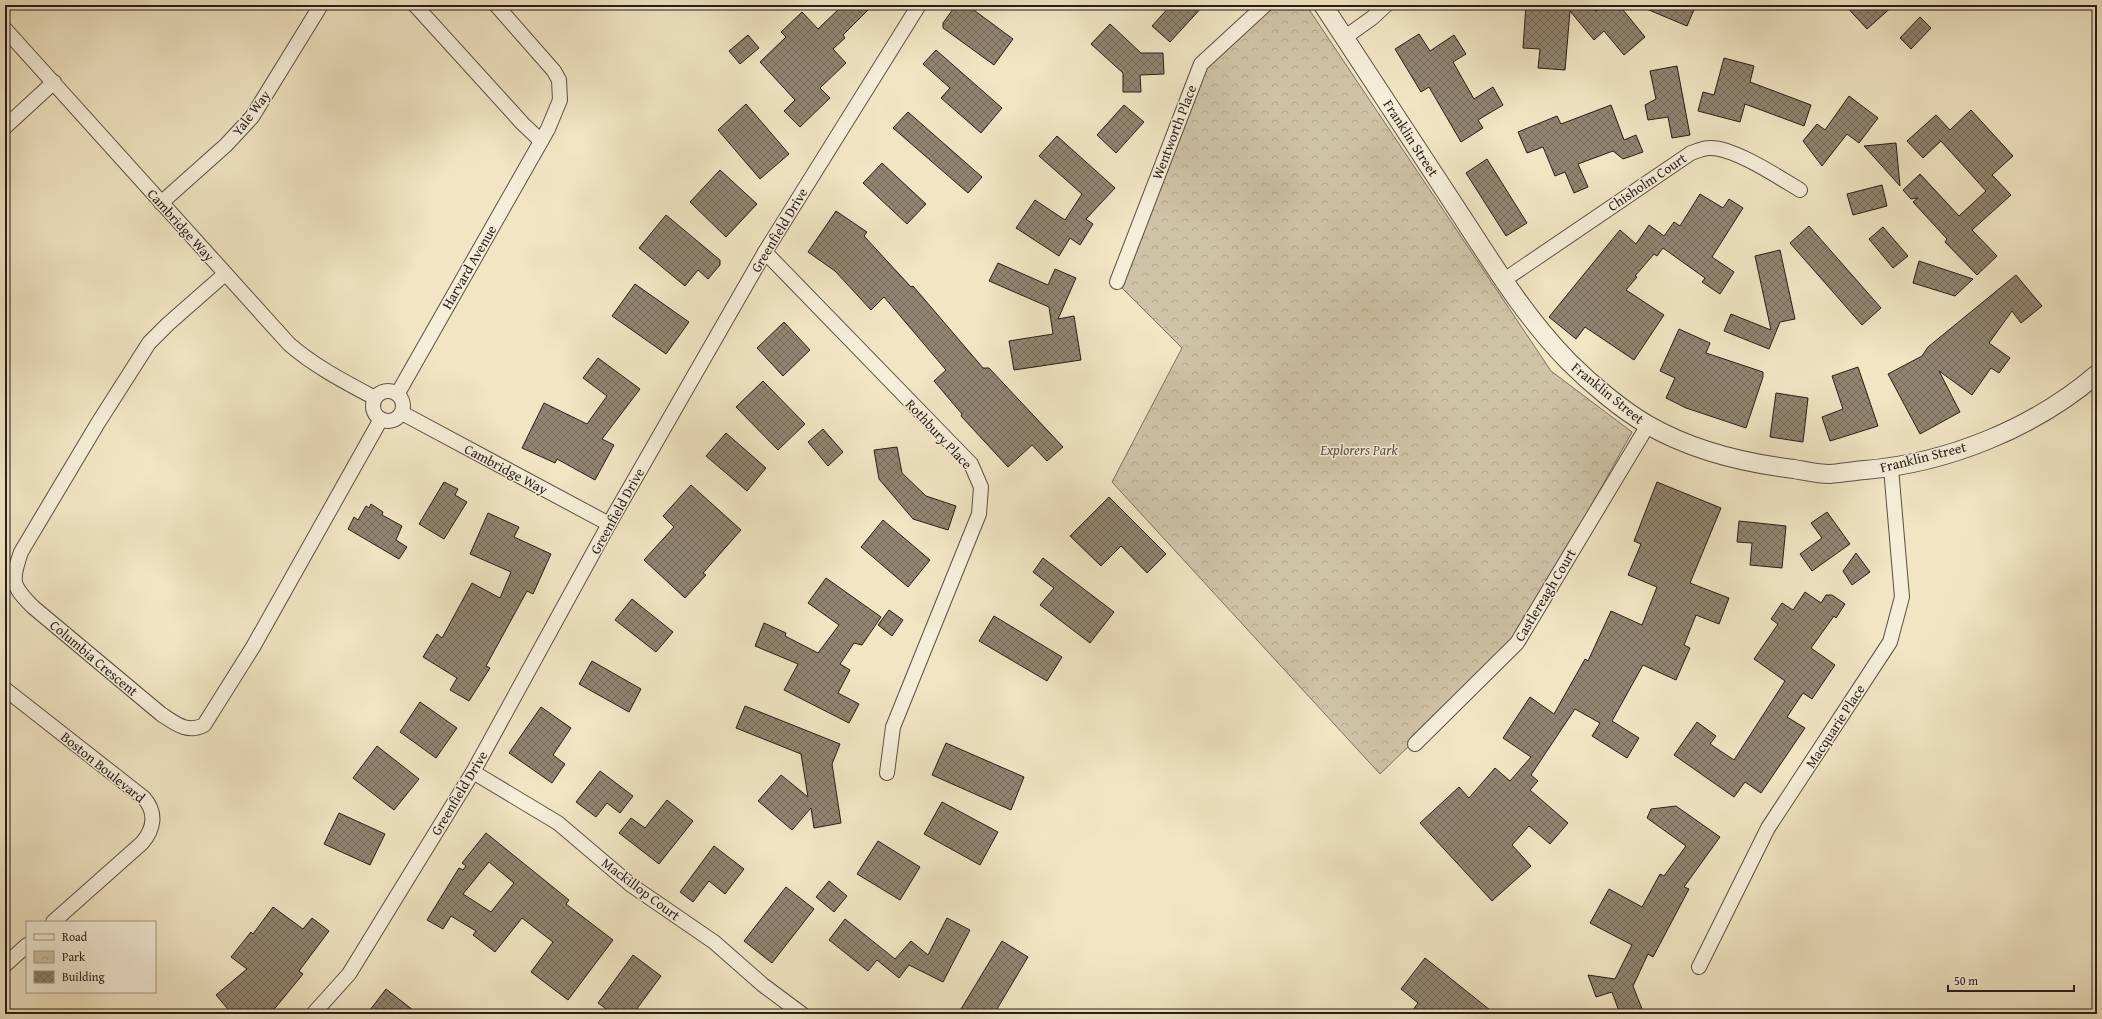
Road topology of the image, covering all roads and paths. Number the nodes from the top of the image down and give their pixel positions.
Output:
1 (321, 5) edge
2 (415, 5) edge
3 (496, 5) edge
4 (919, 5) edge
5 (1265, 5) edge
6 (1323, 5) edge
7 (1386, 5) edge
8 (5, 29) edge
9 (1344, 38) junction
10 (54, 82) junction
11 (5, 127) edge
12 (541, 141) junction
13 (1800, 190) dead end
14 (161, 203) junction
15 (765, 252) junction
16 (225, 274) junction
17 (1504, 280) junction
18 (1117, 282) dead end
19 (2097, 374) edge
20 (398, 393) junction
21 (375, 398) junction
22 (402, 413) junction
23 (381, 419) junction
24 (1648, 425) junction
25 (1891, 468) junction
26 (609, 524) junction
27 (5, 689) edge
28 (1415, 744) dead end
29 (473, 772) junction
30 (887, 773) dead end
31 (54, 921) edge
32 (26, 946) edge
33 (5, 965) edge
34 (1699, 967) dead end
35 (313, 1014) edge
36 (802, 1014) edge

1 - 14 street, Yale Way
2 - 12 street
3 - 12 street, Harvard Avenue
4 - 15 street, Greenfield Drive
5 - 18 street, Wentworth Place
6 - 9 street, Franklin Street
7 - 9 street
8 - 10 street, Cambridge Way
9 - 17 street, Franklin Street
10 - 11 street
10 - 14 street, Cambridge Way
12 - 20 street, Harvard Avenue
13 - 17 street, Chisholm Court
14 - 16 street, Cambridge Way
15 - 26 street, Greenfield Drive
15 - 30 street, Rothbury Place
16 - 21 street, Cambridge Way
16 - 23 street, Columbia Crescent
17 - 24 street, Franklin Street
19 - 25 street, Franklin Street
20 - 21 street
20 - 22 street
21 - 23 street
22 - 23 street
22 - 26 street, Cambridge Way
24 - 25 street, Franklin Street
24 - 28 street, Castlereagh Court
25 - 34 street, Macquarie Place
26 - 29 street, Greenfield Drive
27 - 31 street, Boston Boulevard
29 - 35 street, Greenfield Drive
29 - 36 street, Mackillop Court
32 - 33 street

